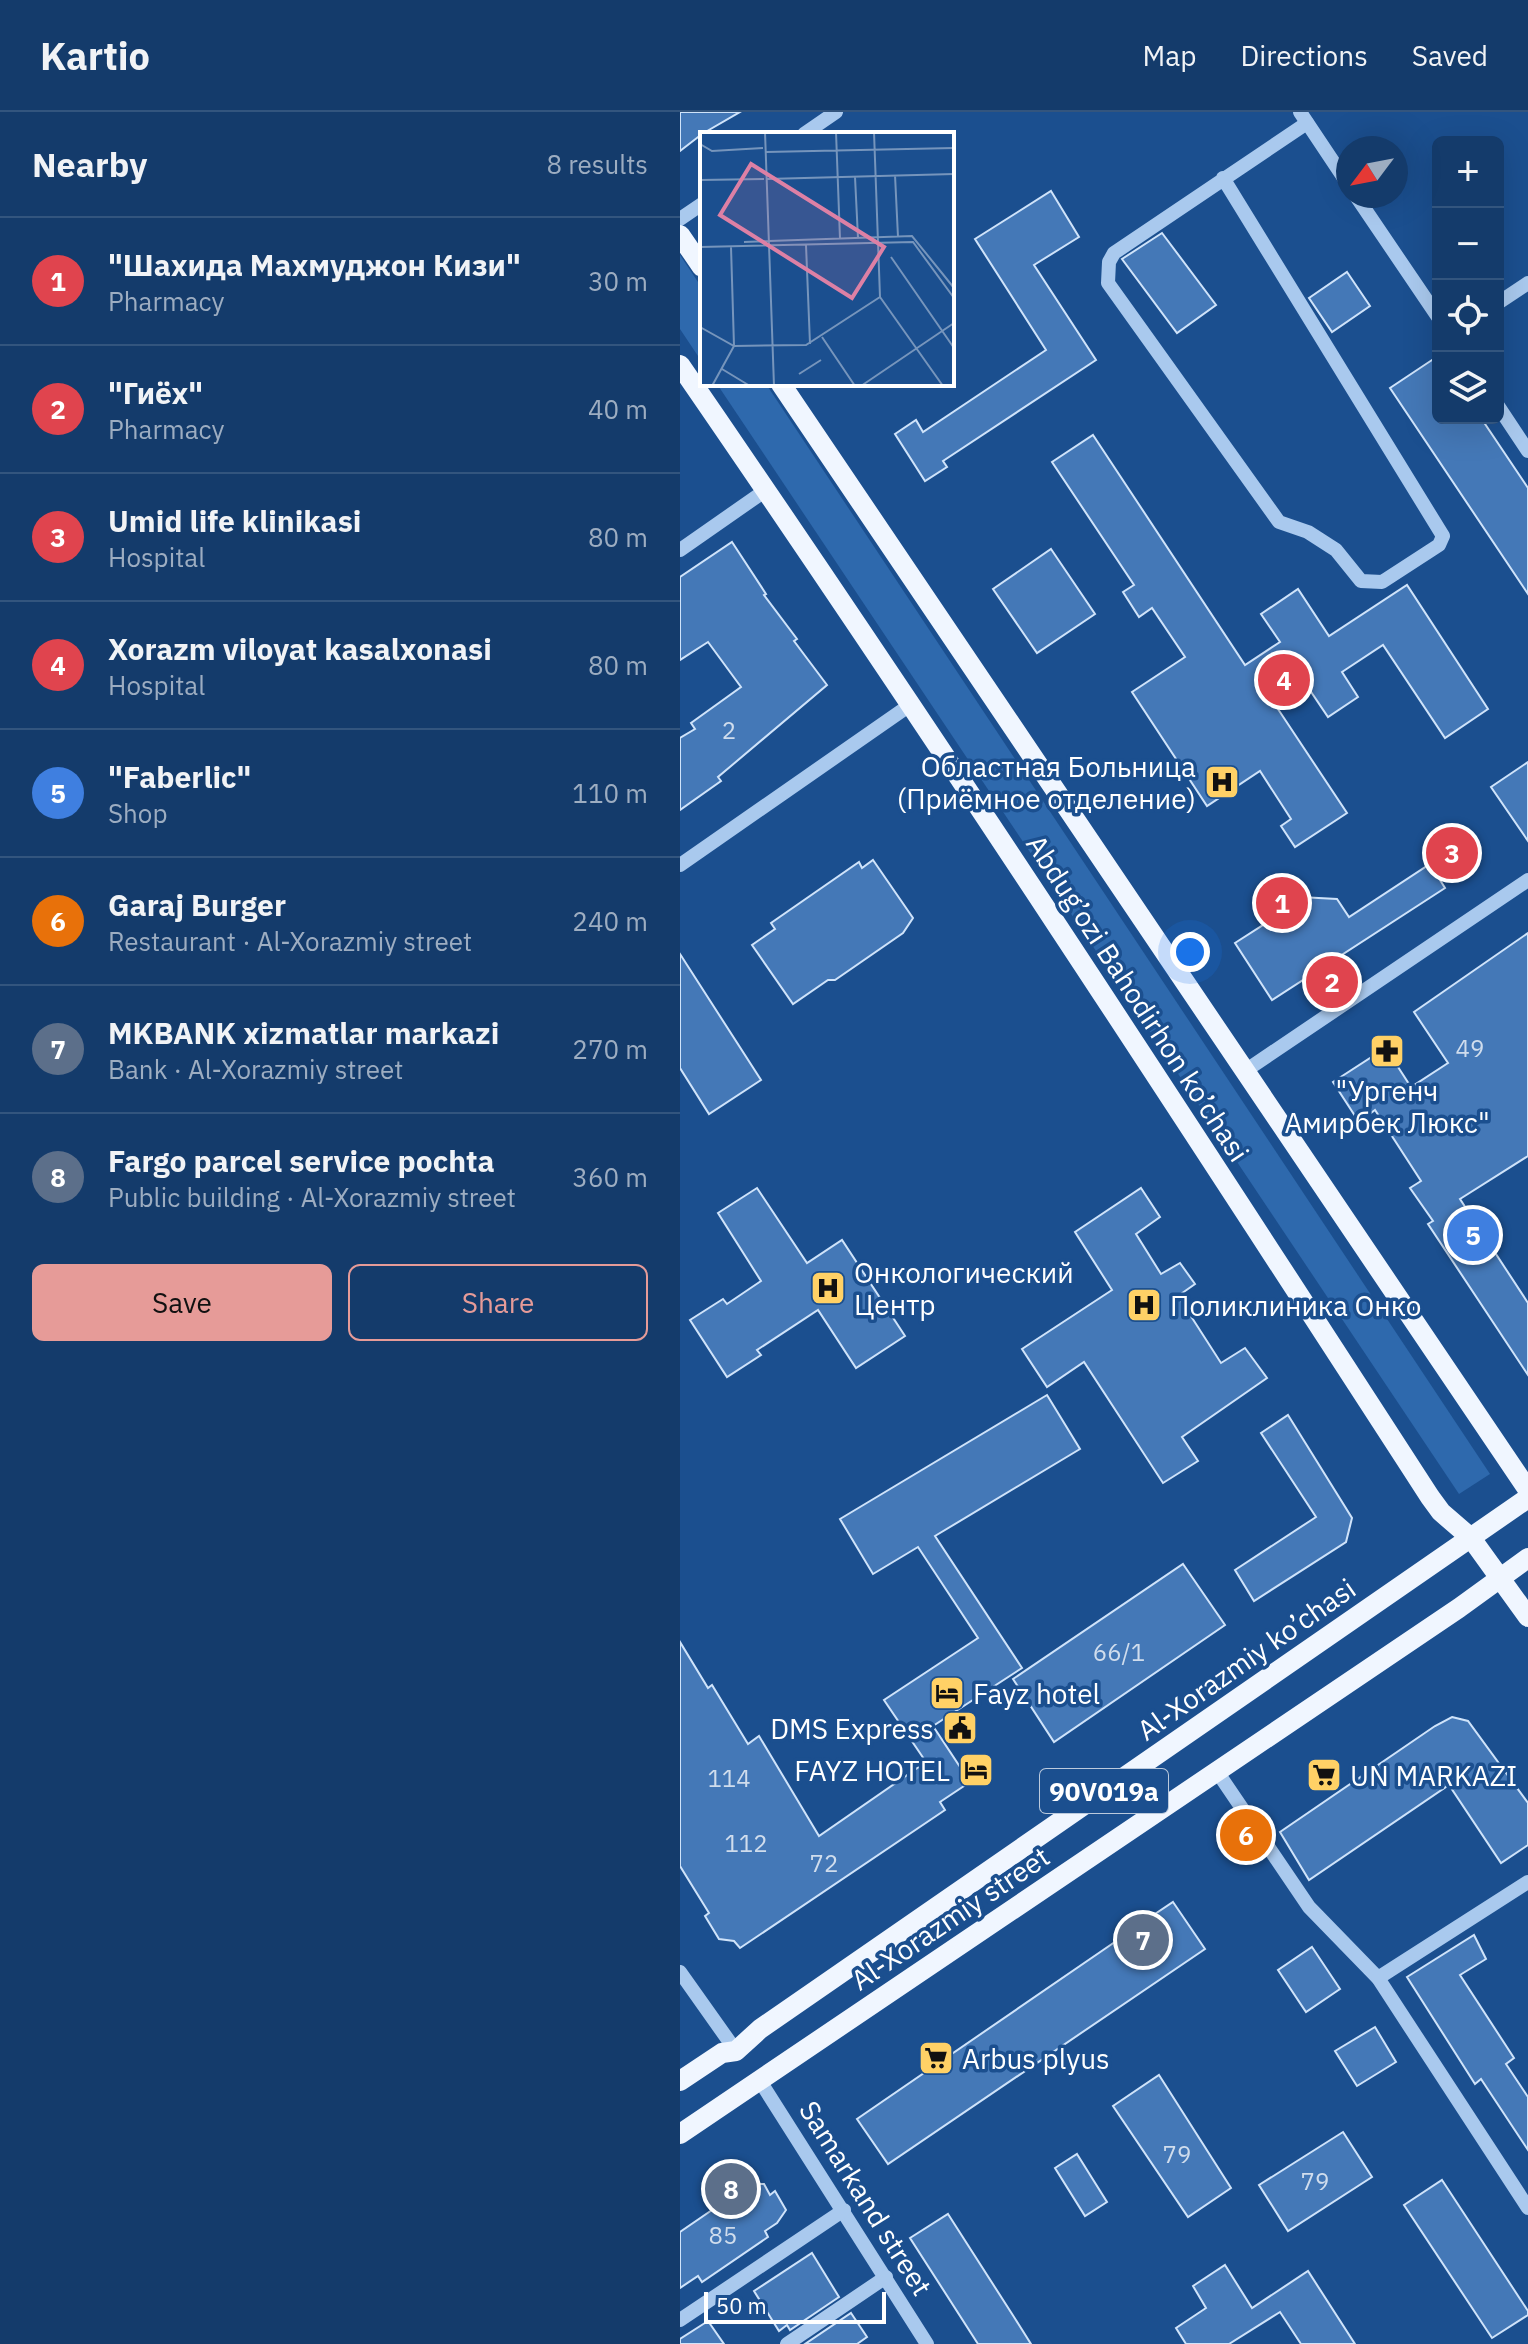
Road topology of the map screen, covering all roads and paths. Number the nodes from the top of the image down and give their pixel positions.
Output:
1 (836, 112) edge
2 (1304, 117) edge
3 (807, 132) edge
4 (1336, 166) edge
5 (1223, 178) junction
6 (700, 205) edge
7 (1364, 208) edge
8 (680, 219) edge
9 (680, 235) edge
10 (700, 264) edge
11 (1528, 283) edge
12 (1504, 299) edge
13 (1432, 308) edge
14 (680, 365) edge
15 (782, 386) edge
16 (1504, 415) edge
17 (1528, 451) edge
18 (766, 490) junction
19 (680, 550) edge
20 (910, 705) junction
21 (680, 865) edge
22 (1528, 880) edge
23 (1245, 1071) junction
24 (1528, 1490) edge
25 (1528, 1498) edge
26 (1471, 1538) junction
27 (1528, 1558) edge
28 (1501, 1577) junction
29 (1528, 1617) edge
30 (1216, 1770) junction
31 (1528, 1882) edge
32 (680, 1972) edge
33 (1378, 1978) junction
34 (736, 2051) junction
35 (680, 2081) edge
36 (760, 2081) junction
37 (680, 2134) edge
38 (1528, 2208) edge
39 (844, 2210) junction
40 (886, 2277) junction
41 (680, 2320) edge
42 (787, 2344) edge
43 (927, 2344) edge

1 - 3 street
2 - 4 street
2 - 5 street
5 - 5 street
6 - 8 street
7 - 13 street
9 - 10 main road
11 - 12 street
14 - 18 main road, Abdug’ozi Bahodirhon ko’chasi
15 - 23 main road, Abdug’ozi Bahodirhon ko’chasi
16 - 17 street
18 - 19 street
18 - 20 main road, Abdug’ozi Bahodirhon ko’chasi
20 - 21 street
20 - 26 main road, Abdug’ozi Bahodirhon ko’chasi
22 - 23 street
23 - 24 main road, Abdug’ozi Bahodirhon ko’chasi
25 - 26 main road, Al-Xorazmiy ko’chasi / 90V019a
26 - 28 main road, Abdug’ozi Bahodirhon ko’chasi
26 - 34 main road, Al-Xorazmiy ko’chasi / 90V019a
27 - 28 main road, Al-Xorazmiy street / 90V019a
28 - 29 main road, Abdug’ozi Bahodirhon ko’chasi
28 - 30 main road, Al-Xorazmiy street / 90V019a
30 - 33 street
30 - 36 main road, Al-Xorazmiy street / 90V019a
31 - 33 street
32 - 34 street
33 - 38 street
34 - 35 main road, Al-Xorazmiy ko’chasi / 90V019a
36 - 37 main road, Al-Xorazmiy street / 90V019a
36 - 39 street, Samarkand street
39 - 40 street, Samarkand street
39 - 41 street
40 - 42 street
40 - 43 street, Samarkand street

